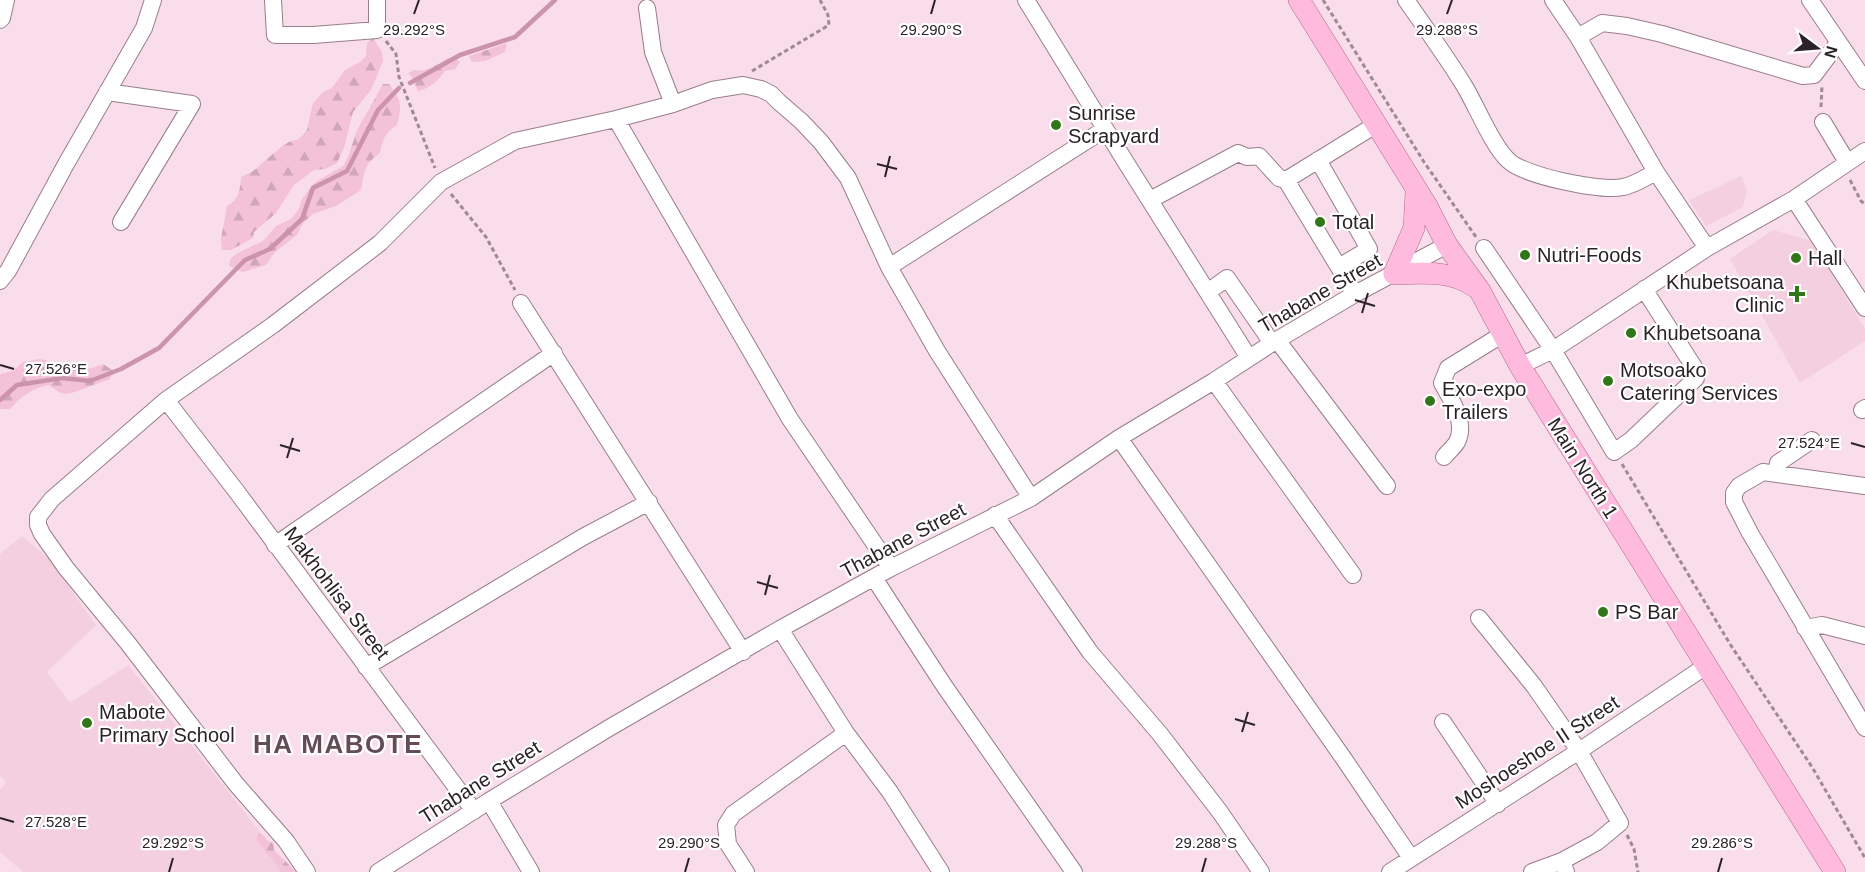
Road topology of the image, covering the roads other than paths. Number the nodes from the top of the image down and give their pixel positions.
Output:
1 (6, 0) edge
2 (153, 0) edge
3 (273, 0) edge
4 (376, 0) edge
5 (1026, 0) edge
6 (1299, 0) edge
7 (1406, 0) edge
8 (1554, 0) edge
9 (1810, 0) edge
10 (647, 8) dead end
11 (0, 21) edge
12 (1578, 37) junction
13 (1838, 42) junction
14 (1865, 81) edge
15 (107, 92) junction
16 (673, 104) junction
17 (616, 120) junction
18 (1823, 122) road end
19 (1377, 124) junction
20 (1105, 129) junction
21 (1865, 152) edge
22 (1318, 160) junction
23 (1844, 164) junction
24 (1656, 172) junction
25 (1286, 180) junction
26 (1416, 192) junction
27 (1794, 199) junction
28 (1150, 200) junction
29 (121, 222) dead end
30 (1447, 245) junction
31 (1484, 248) road end
32 (1707, 248) junction
33 (890, 267) junction
34 (1339, 267) junction
35 (1394, 274) junction
36 (0, 281) edge
37 (1644, 289) junction
38 (1480, 291) junction
39 (1208, 292) junction
40 (1355, 294) junction
41 (521, 303) road end
42 (1865, 308) edge
43 (1503, 334) junction
44 (1275, 341) junction
45 (1553, 350) junction
46 (554, 353) junction
47 (1249, 358) junction
48 (1520, 366) junction
49 (1214, 381) junction
50 (166, 400) junction
51 (1119, 438) junction
52 (1812, 440) dead end
53 (1444, 457) dead end
54 (1777, 474) junction
55 (1387, 486) dead end
56 (1865, 486) edge
57 (1031, 498) junction
58 (649, 502) junction
59 (995, 515) junction
60 (275, 544) junction
61 (891, 568) junction
62 (1353, 575) dead end
63 (874, 578) junction
64 (1479, 618) dead end
65 (1806, 628) junction
66 (780, 629) junction
67 (1865, 636) edge
68 (743, 652) junction
69 (1706, 666) junction
70 (366, 667) junction
71 (1443, 722) dead end
72 (1865, 728) edge
73 (846, 733) junction
74 (1579, 751) junction
75 (489, 801) junction
76 (1498, 804) junction
77 (474, 811) junction
78 (1411, 858) junction
79 (1564, 866) edge
80 (307, 872) edge
81 (378, 872) edge
82 (531, 872) edge
83 (746, 872) edge
84 (940, 872) edge
85 (1074, 872) edge
86 (1261, 872) edge
87 (1390, 872) edge
88 (1532, 872) edge
89 (1835, 872) edge

1 - 11 street
2 - 15 street
3 - 4 street
5 - 20 street
6 - 19 main road, Main North 1
7 - 24 street
8 - 12 street
9 - 13 street
10 - 16 street
12 - 13 street
12 - 24 street
13 - 14 street
15 - 29 street
15 - 36 street
16 - 17 street
16 - 33 street
17 - 50 street
17 - 61 street
18 - 23 street
19 - 22 street
19 - 26 main road, Main North 1
20 - 28 street
20 - 33 street
21 - 23 street
22 - 25 street
22 - 34 street
23 - 27 street
24 - 32 street
25 - 28 street
25 - 34 street
26 - 30 main road, Main North 1
26 - 35 main road
27 - 32 street
27 - 42 street
28 - 39 street
30 - 35 street, Thabane Street
30 - 38 main road, Main North 1
31 - 45 street
32 - 37 street
33 - 57 street
34 - 40 street
35 - 38 main road
35 - 40 street, Thabane Street
37 - 45 street
37 - 45 street
38 - 43 main road, Main North 1
39 - 44 street
39 - 47 street
40 - 44 street, Thabane Street
41 - 46 street
43 - 48 main road, Main North 1
43 - 53 street
44 - 47 street, Thabane Street
44 - 55 street
45 - 48 street
46 - 58 street
46 - 60 street
47 - 49 street, Thabane Street
48 - 69 main road, Main North 1
49 - 51 street, Thabane Street
49 - 62 street
50 - 60 street, Makhohlisa Street
50 - 80 street
51 - 57 street, Thabane Street
51 - 78 street
52 - 54 street
54 - 56 street
54 - 65 street
57 - 59 street, Thabane Street
58 - 68 street
58 - 70 street
59 - 61 street, Thabane Street
59 - 86 street
60 - 70 street, Makhohlisa Street
61 - 63 street, Thabane Street
63 - 66 street, Thabane Street
63 - 85 street
64 - 74 street
65 - 67 street
65 - 72 street
66 - 68 street, Thabane Street
66 - 73 street
68 - 75 street, Thabane Street
69 - 74 street, Moshoeshoe II Street
69 - 89 main road, Main North 1
70 - 77 street, Makhohlisa Street
71 - 76 street
73 - 83 street
73 - 84 street
74 - 76 street, Moshoeshoe II Street
74 - 79 street
75 - 77 street, Thabane Street
75 - 82 street
76 - 78 street, Moshoeshoe II Street
77 - 81 street, Thabane Street
78 - 87 street, Moshoeshoe II Street
79 - 88 street

